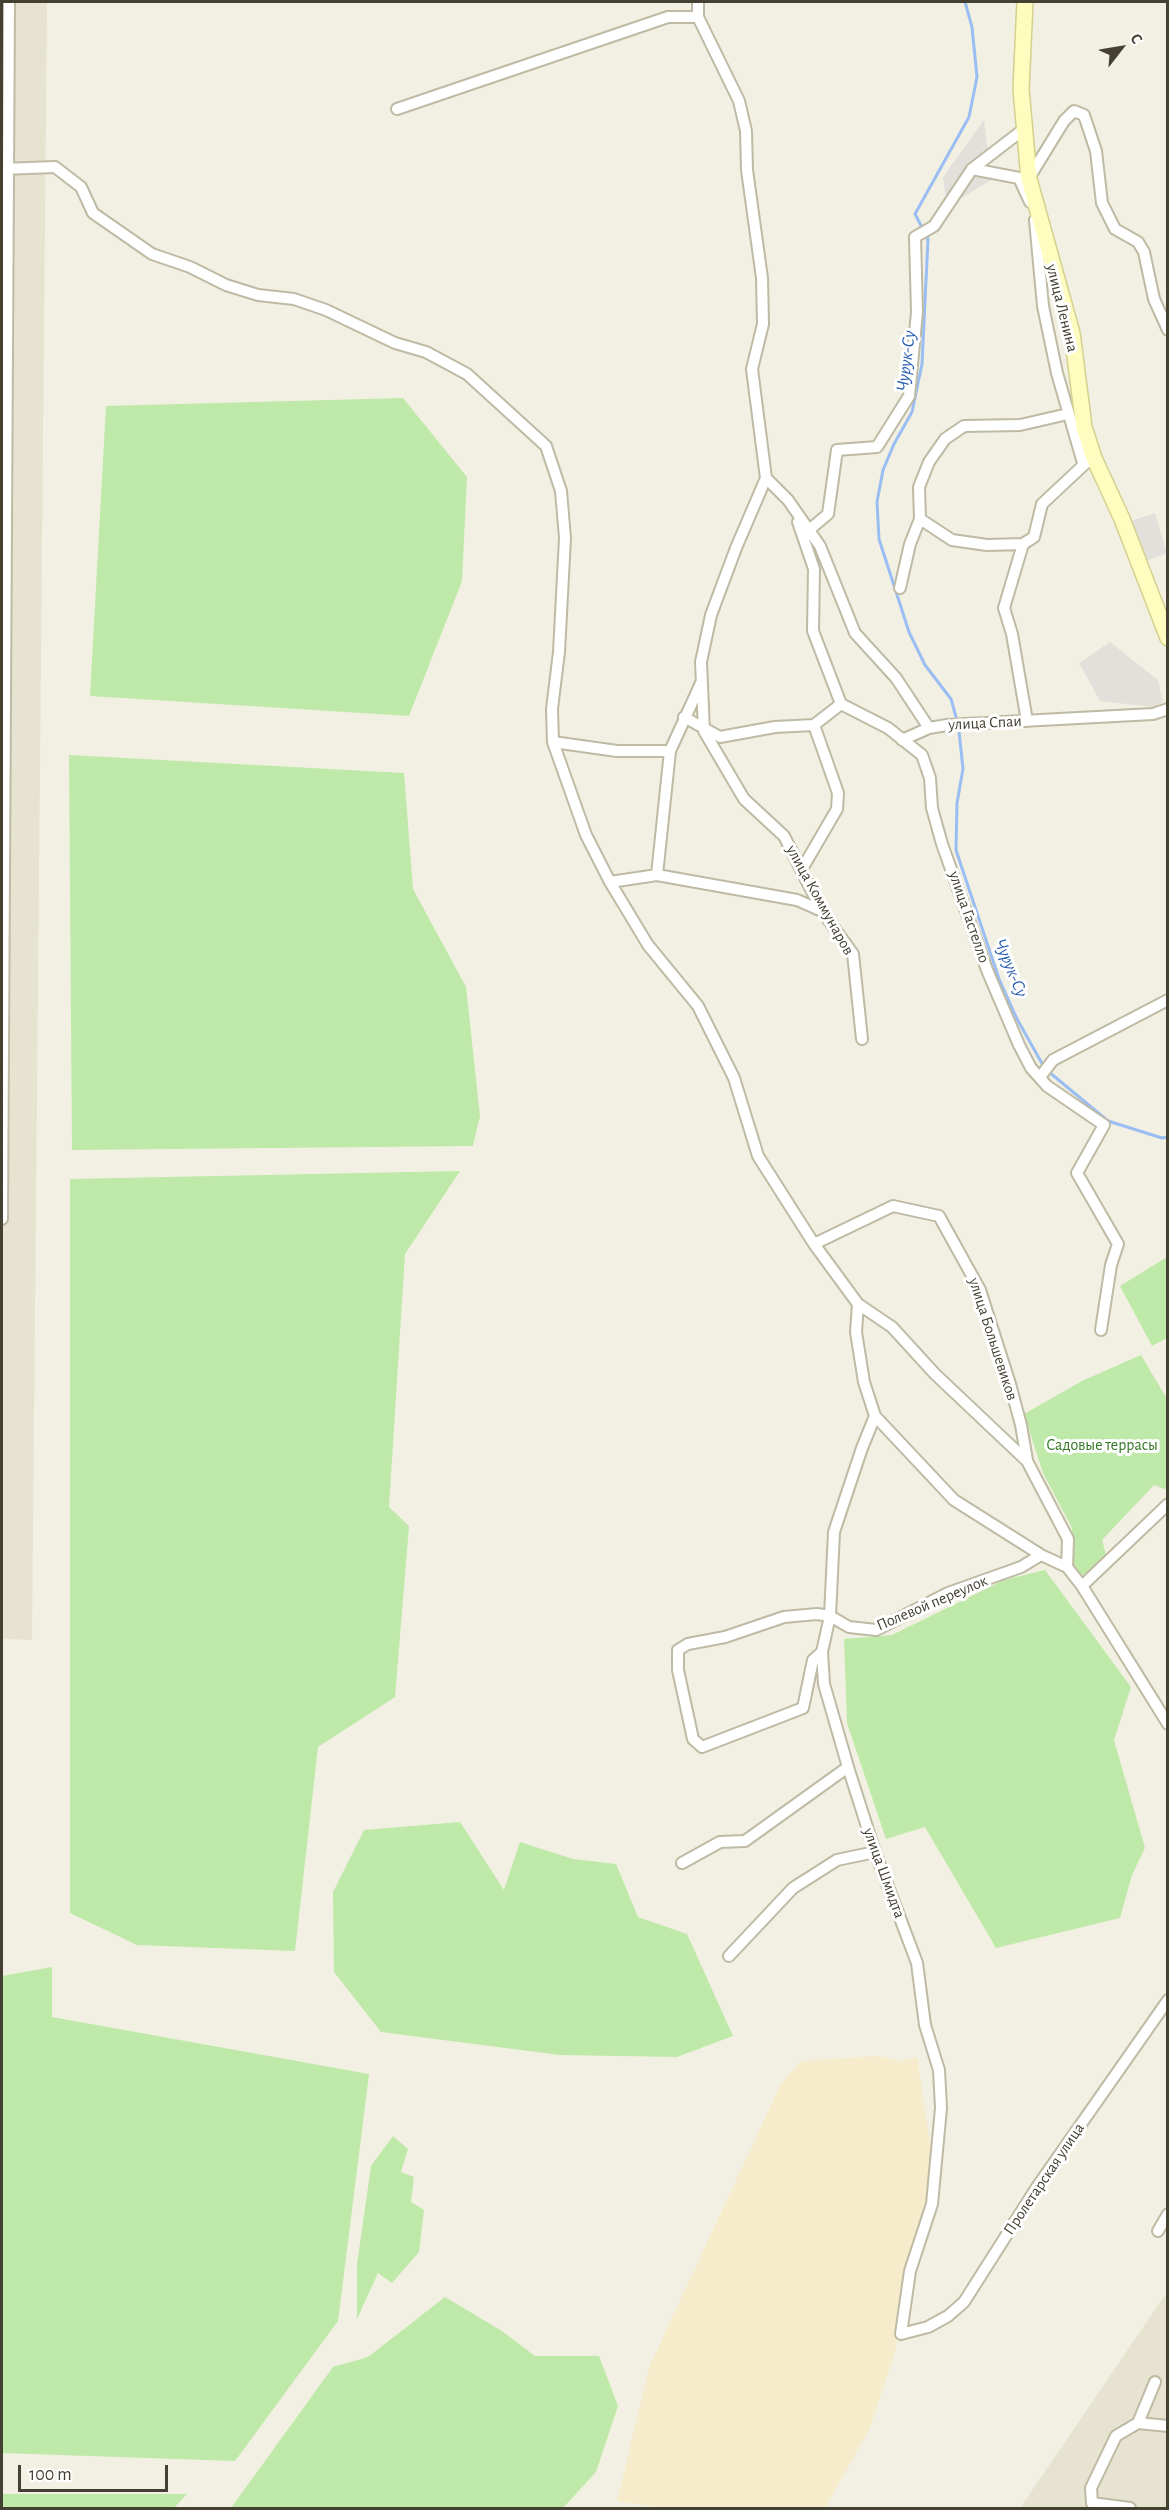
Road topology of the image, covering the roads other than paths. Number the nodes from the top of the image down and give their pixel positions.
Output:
1 (9, 2) edge
2 (698, 2) edge
3 (1025, 2) edge
4 (698, 17) junction
5 (5, 56) edge
6 (397, 109) dead end
7 (1024, 129) junction
8 (5, 169) edge
9 (972, 169) junction
10 (1029, 178) junction
11 (4, 290) edge
12 (1167, 330) edge
13 (4, 407) edge
14 (1068, 414) junction
15 (1089, 461) junction
16 (766, 478) junction
17 (788, 500) junction
18 (920, 519) junction
19 (809, 530) junction
20 (4, 532) edge
21 (1023, 544) junction
22 (900, 588) dead end
23 (1166, 628) edge
24 (3, 671) edge
25 (701, 683) junction
26 (841, 704) junction
27 (1167, 709) edge
28 (684, 717) junction
29 (1027, 721) junction
30 (814, 725) junction
31 (929, 728) junction
32 (704, 731) junction
33 (902, 740) junction
34 (552, 742) junction
35 (670, 751) junction
36 (3, 791) edge
37 (802, 869) junction
38 (657, 875) junction
39 (610, 882) junction
40 (2, 910) edge
41 (822, 911) junction
42 (1167, 1000) edge
43 (2, 1023) edge
44 (862, 1039) dead end
45 (1044, 1073) junction
46 (2, 1136) edge
47 (2, 1219) edge
48 (814, 1244) junction
49 (858, 1304) junction
50 (1101, 1330) dead end
51 (875, 1416) junction
52 (1027, 1461) junction
53 (1167, 1504) edge
54 (1041, 1555) junction
55 (1067, 1567) junction
56 (1082, 1586) junction
57 (830, 1616) junction
58 (822, 1652) junction
59 (1167, 1724) edge
60 (848, 1767) junction
61 (875, 1852) junction
62 (682, 1863) dead end
63 (729, 1956) dead end
64 (1167, 2000) edge
65 (1167, 2214) edge
66 (1158, 2231) dead end
67 (901, 2334) joint
68 (1155, 2382) dead end
69 (1138, 2423) junction
70 (1167, 2427) edge
71 (1130, 2508) edge

1 - 5 street
2 - 4 street
3 - 7 main road, улица Ленина
4 - 6 street
4 - 16 street
5 - 8 street
7 - 9 street
7 - 10 main road, улица Ленина
8 - 11 street
8 - 34 street
9 - 14 street
9 - 19 street
10 - 12 street
10 - 15 main road, улица Ленина
11 - 13 street
13 - 20 street
14 - 15 street
14 - 18 street
15 - 21 street
15 - 23 main road, улица Ленина
16 - 17 street
16 - 25 street, улица Коммунаров
17 - 19 street
17 - 26 street
18 - 21 street
18 - 22 street
19 - 31 street
20 - 24 street
21 - 29 street
24 - 36 street
25 - 28 street
25 - 32 street, улица Коммунаров
26 - 30 street
26 - 33 street
27 - 29 street, улица Спаи
28 - 32 street
28 - 35 street
29 - 31 street, улица Спаи
30 - 32 street
30 - 37 street
31 - 33 street, улица Спаи
32 - 37 street, улица Коммунаров
33 - 45 street, улица Гастелло
34 - 35 street
34 - 39 street
35 - 38 street
36 - 40 street
37 - 41 street, улица Коммунаров
38 - 39 street
38 - 41 street
39 - 48 street
40 - 43 street
41 - 44 street, улица Коммунаров
42 - 45 street
43 - 46 street
45 - 50 street, улица Гастелло
46 - 47 street
48 - 49 street
48 - 52 street, улица Большевиков
49 - 51 street
49 - 52 street
51 - 54 street
51 - 57 street, улица Шмидта
52 - 55 street
53 - 56 street
54 - 55 street
54 - 57 street, Полевой переулок
55 - 56 street
56 - 59 street
57 - 58 street, улица Шмидта
57 - 58 street, Полевой переулок
58 - 60 street, улица Шмидта
60 - 61 street, улица Шмидта
60 - 62 street
61 - 63 street
61 - 67 street, улица Шмидта
64 - 67 street, Пролетарская улица
65 - 66 street
68 - 69 street
69 - 70 street
69 - 71 street

